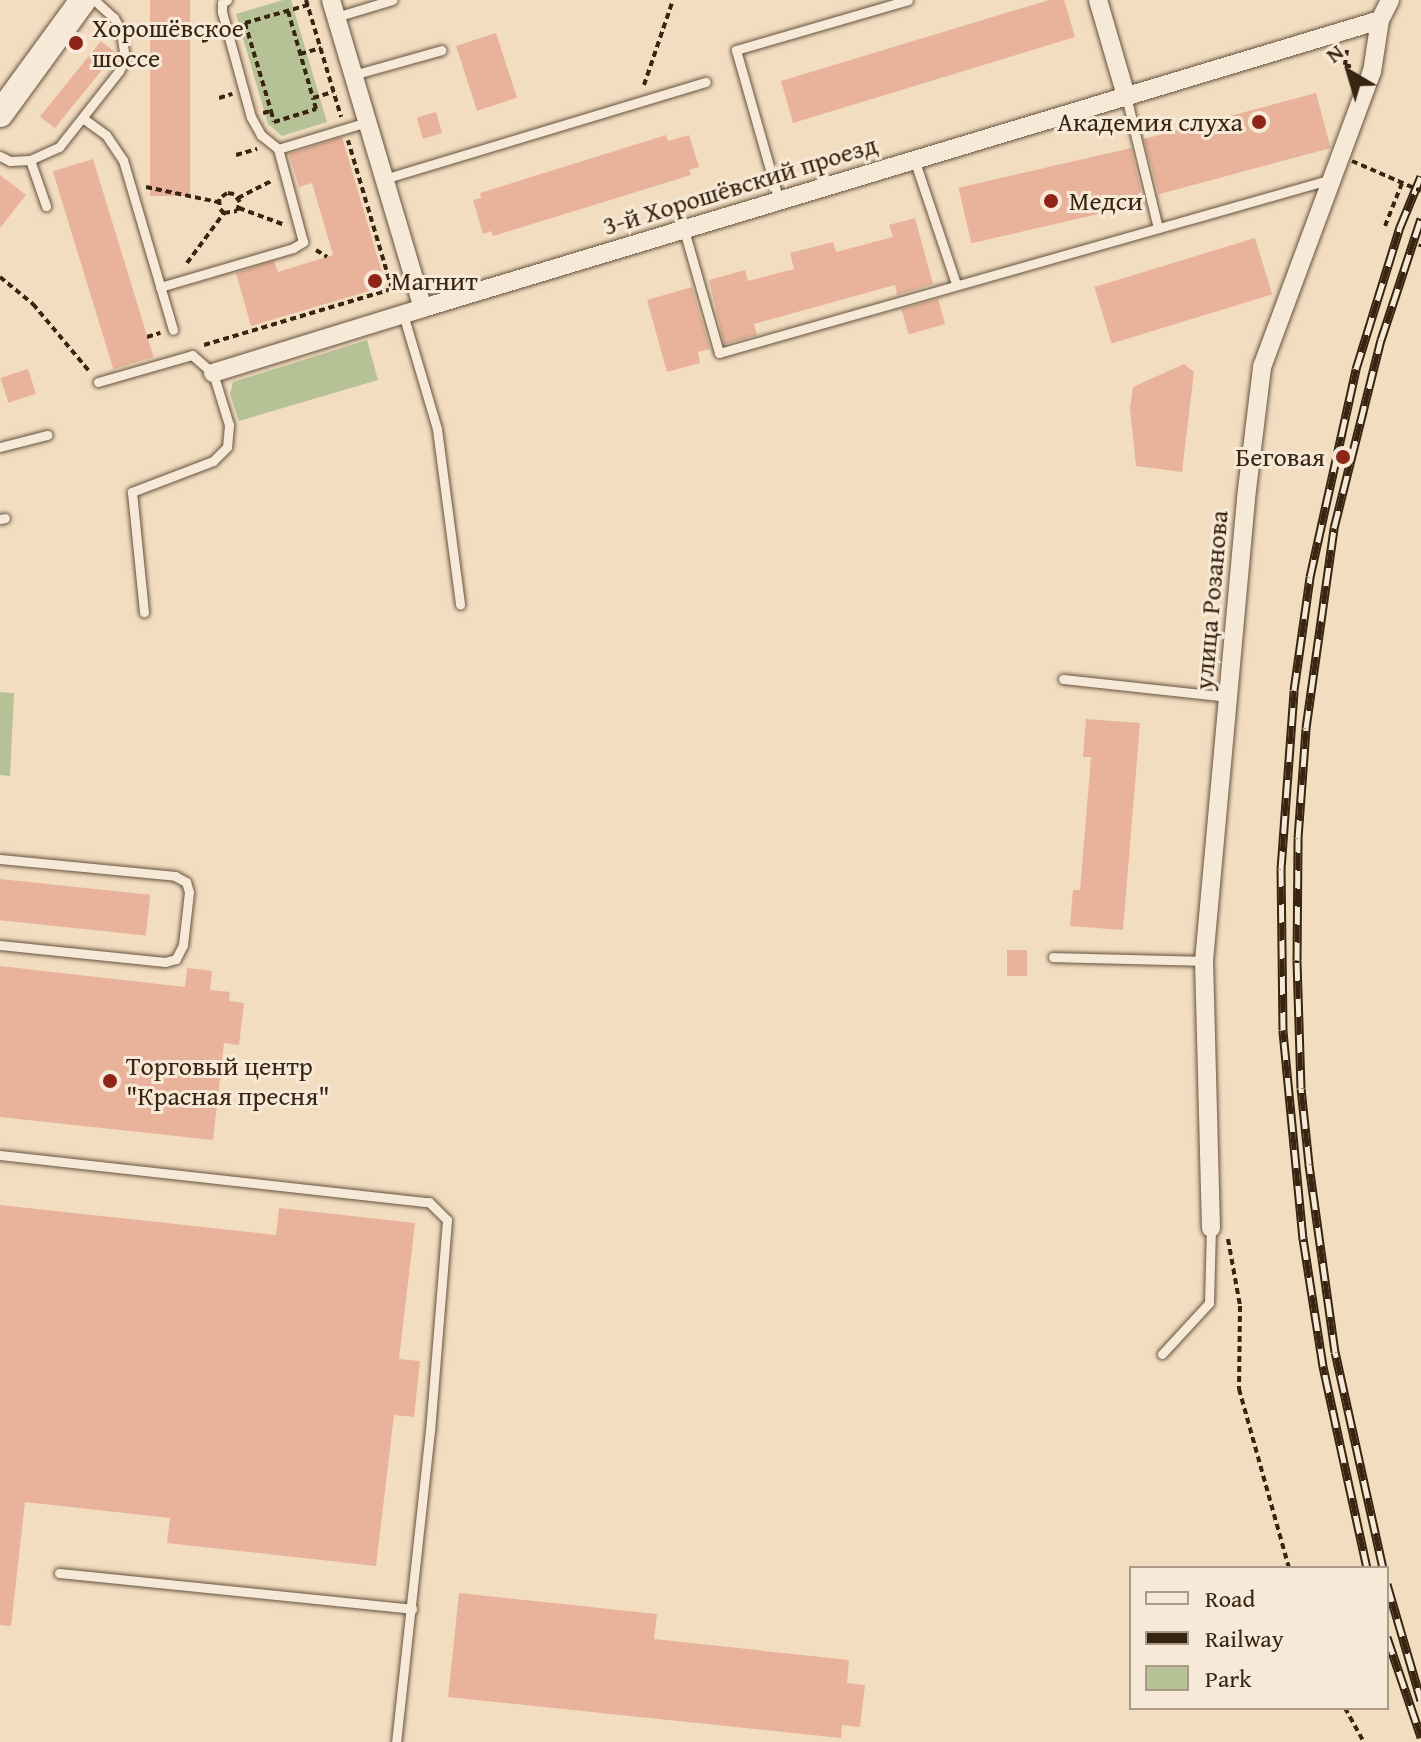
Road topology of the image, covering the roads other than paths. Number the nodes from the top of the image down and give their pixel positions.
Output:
1 (83, 0) edge
2 (94, 0) edge
3 (227, 0) edge
4 (392, 0) edge
5 (908, 0) edge
6 (1098, 0) edge
7 (1390, 0) edge
8 (333, 8) edge
9 (1380, 20) junction
10 (442, 50) dead end
11 (353, 75) junction
12 (706, 82) dead end
13 (1126, 96) junction
14 (0, 114) edge
15 (84, 119) junction
16 (367, 122) junction
17 (278, 149) junction
18 (0, 156) edge
19 (914, 159) junction
20 (30, 160) junction
21 (384, 179) junction
22 (1332, 179) junction
23 (779, 201) junction
24 (46, 206) dead end
25 (1158, 228) junction
26 (684, 230) junction
27 (956, 284) junction
28 (160, 287) junction
29 (423, 308) junction
30 (403, 314) junction
31 (173, 330) dead end
32 (213, 373) junction
33 (98, 382) road end
34 (47, 435) dead end
35 (1, 444) edge
36 (460, 604) dead end
37 (144, 612) dead end
38 (1063, 679) dead end
39 (1229, 697) junction
40 (0, 859) edge
41 (0, 945) edge
42 (1053, 957) dead end
43 (1204, 961) junction
44 (0, 1155) edge
45 (1211, 1219) joint
46 (1162, 1354) dead end
47 (59, 1573) dead end
48 (412, 1609) junction
49 (396, 1742) edge

1 - 14 street
2 - 15 lane
3 - 17 lane
4 - 8 lane
5 - 23 lane
6 - 13 street
7 - 9 street, улица Розанова
8 - 11 street
9 - 13 street, 3-й Хорошёвский проезд
9 - 22 street, улица Розанова
10 - 11 lane
11 - 16 street
12 - 21 lane
13 - 19 street, 3-й Хорошёвский проезд
13 - 25 lane
15 - 20 lane
15 - 28 lane
16 - 17 lane
16 - 21 street
17 - 28 lane
18 - 20 lane
19 - 23 street, 3-й Хорошёвский проезд
19 - 27 lane
20 - 24 lane
21 - 29 street
22 - 25 lane
22 - 39 street, улица Розанова
23 - 26 street, 3-й Хорошёвский проезд
25 - 27 lane
26 - 27 lane
26 - 29 street, 3-й Хорошёвский проезд
28 - 31 lane
29 - 30 street, 3-й Хорошёвский проезд
30 - 32 street, 3-й Хорошёвский проезд
30 - 36 lane
32 - 33 lane
32 - 37 lane
34 - 35 lane
38 - 39 lane
39 - 43 street, улица Розанова
40 - 41 lane
42 - 43 lane
43 - 45 street, улица Розанова
44 - 48 lane
45 - 46 lane
47 - 48 lane
48 - 49 lane

